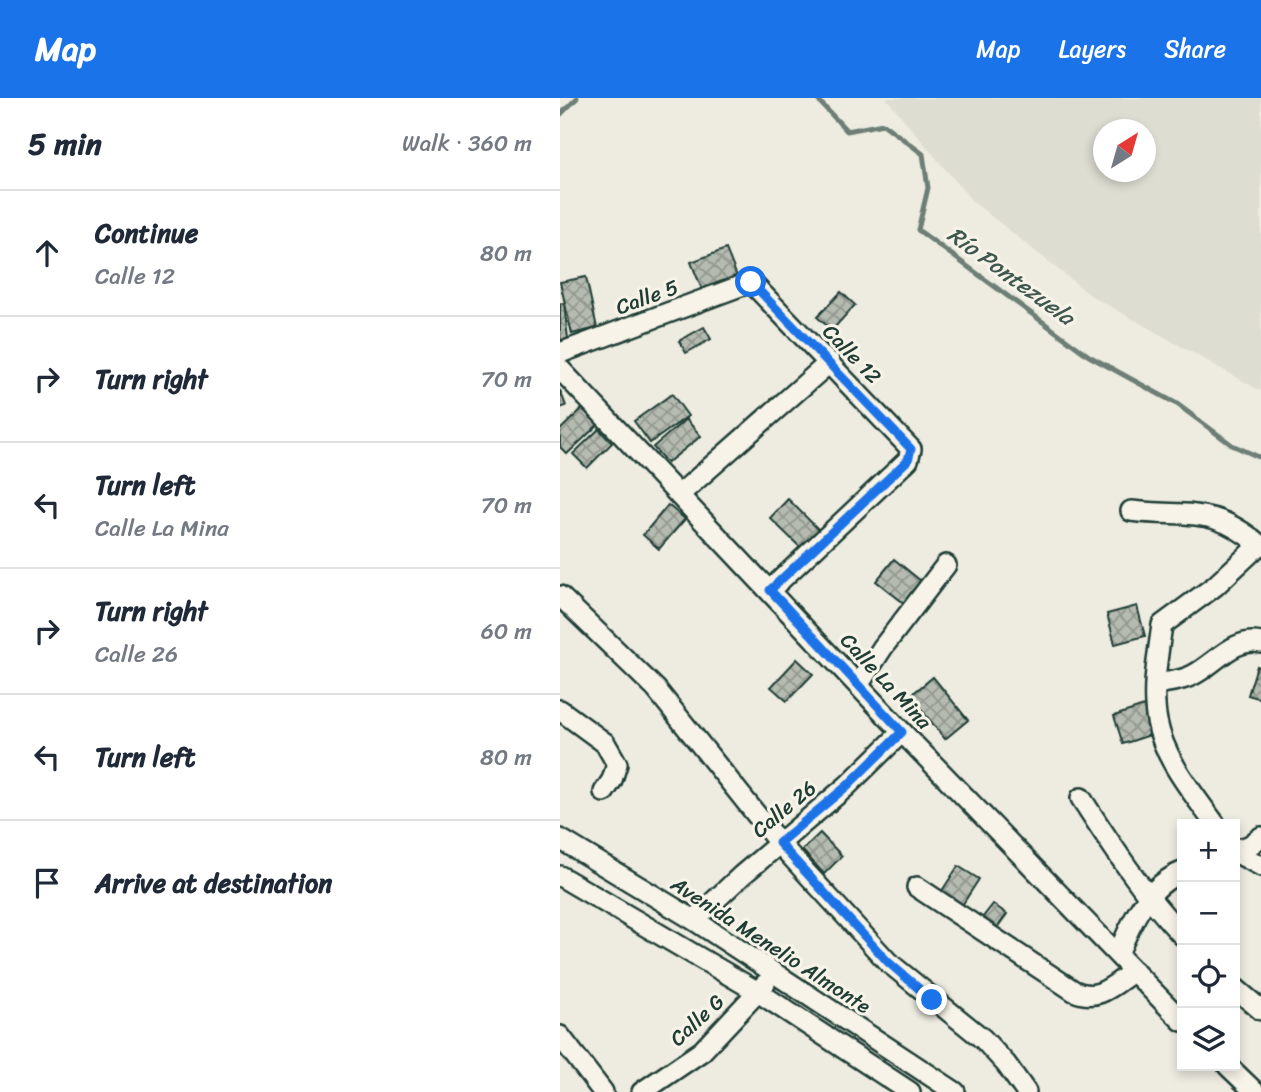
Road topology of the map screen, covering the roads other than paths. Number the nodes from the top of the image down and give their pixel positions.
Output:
1 (751, 282) joint
2 (560, 354) edge
3 (830, 362) junction
4 (560, 369) edge
5 (680, 494) junction
6 (1131, 512) dead end
7 (1260, 545) edge
8 (946, 565) dead end
9 (770, 590) junction
10 (562, 603) edge
11 (1261, 643) edge
12 (859, 684) junction
13 (1156, 684) junction
14 (560, 709) edge
15 (902, 732) junction
16 (604, 792) dead end
17 (1081, 798) dead end
18 (1211, 819) edge
19 (1261, 837) edge
20 (560, 839) edge
21 (779, 843) junction
22 (1240, 849) edge
23 (1240, 854) edge
24 (1261, 866) edge
25 (1177, 875) edge
26 (560, 876) edge
27 (917, 887) dead end
28 (1149, 897) junction
29 (694, 920) junction
30 (1177, 929) edge
31 (1118, 954) junction
32 (1134, 971) junction
33 (775, 973) junction
34 (758, 992) junction
35 (1240, 992) edge
36 (1261, 1010) edge
37 (1177, 1016) edge
38 (560, 1036) edge
39 (1233, 1071) edge
40 (603, 1092) edge
41 (642, 1092) edge
42 (910, 1092) edge
43 (955, 1092) edge
44 (1026, 1092) edge
45 (1255, 1092) edge

1 - 2 street, Calle 5
1 - 3 street, Calle 12
3 - 5 street
3 - 9 street, Calle 12
4 - 5 street, Calle La Mina
5 - 9 street, Calle La Mina
6 - 7 street
7 - 13 street
8 - 12 street
9 - 12 street, Calle La Mina
10 - 21 street
11 - 13 street
12 - 15 street, Calle La Mina
13 - 18 street
14 - 16 street
15 - 21 street, Calle 26
15 - 31 street, Calle La Mina
17 - 28 street
19 - 22 street
20 - 29 street, Avenida Menelio Almonte
21 - 29 street, Calle 26
21 - 44 street
23 - 24 street
25 - 28 street
26 - 34 street
27 - 32 street
28 - 30 street
28 - 31 street
29 - 33 street, Avenida Menelio Almonte
31 - 32 street, Calle La Mina
32 - 37 street, Calle La Mina
33 - 34 street, Calle G
33 - 43 street, Avenida Menelio Almonte
34 - 41 street, Calle G
34 - 42 street
35 - 36 street
38 - 40 street
39 - 45 street

